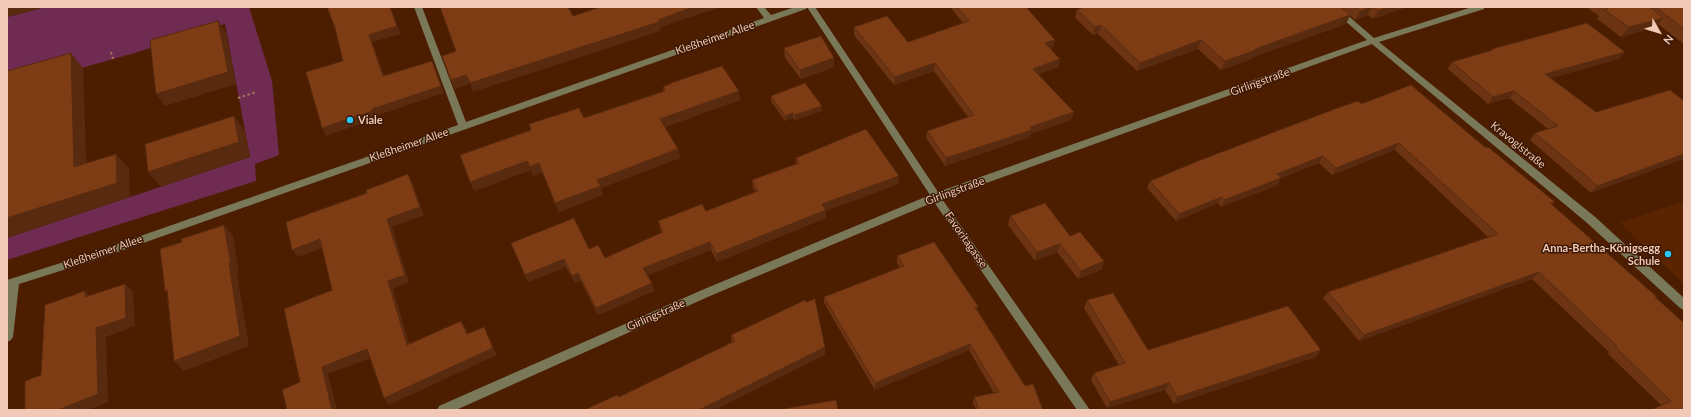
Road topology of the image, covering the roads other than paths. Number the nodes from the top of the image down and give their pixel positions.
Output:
1 (418, 7) edge
2 (760, 7) edge
3 (803, 7) edge
4 (811, 7) edge
5 (1333, 7) edge
6 (1481, 7) edge
7 (770, 19) junction
8 (1373, 41) junction
9 (462, 126) junction
10 (936, 197) junction
11 (11, 283) edge
12 (1684, 305) edge
13 (7, 337) edge
14 (443, 410) edge
15 (1084, 410) edge

1 - 9 street
2 - 7 street
3 - 7 street, Kleßheimer Allee
4 - 10 street, Favoritagasse
5 - 8 street, Kravoglstraße
6 - 8 street, Girlingstraße
7 - 9 street, Kleßheimer Allee
8 - 10 street, Girlingstraße
8 - 12 street, Kravoglstraße
9 - 11 street, Kleßheimer Allee
10 - 14 street, Girlingstraße
10 - 15 street, Favoritagasse
11 - 13 street, Kleßheimer Allee

